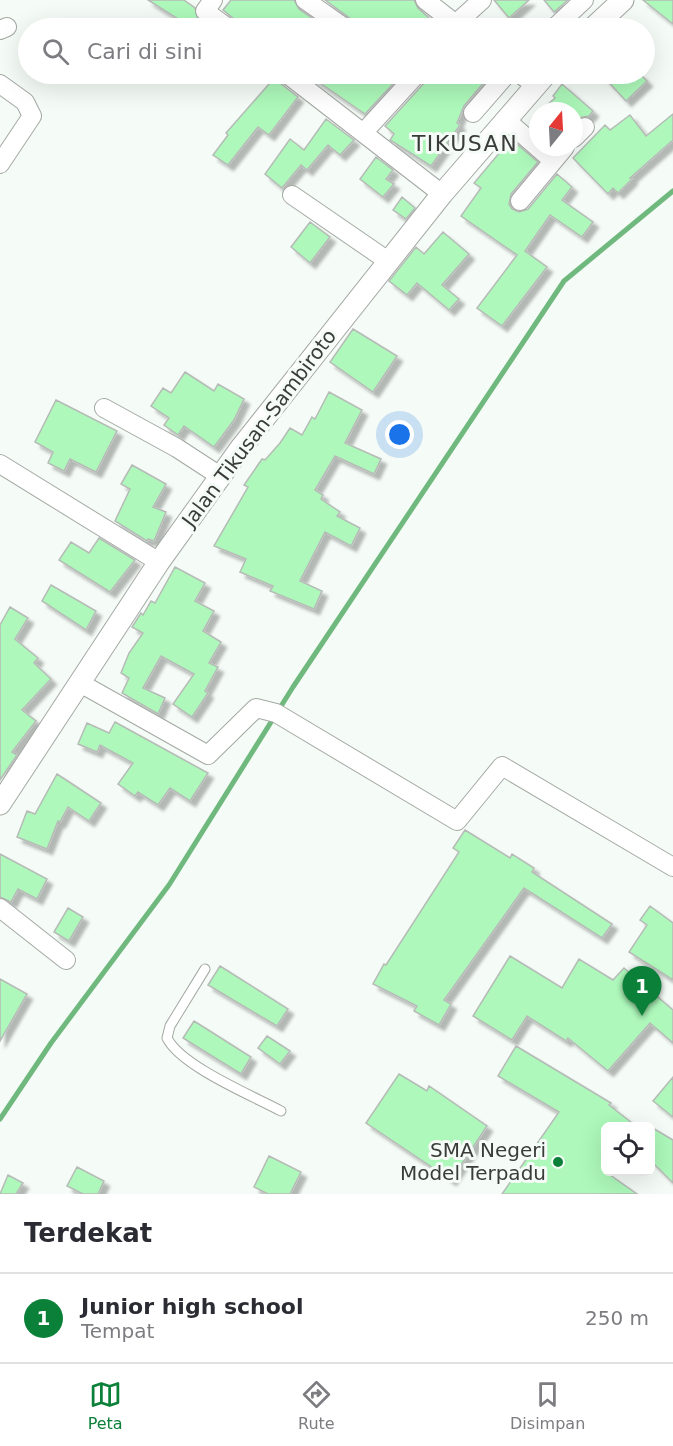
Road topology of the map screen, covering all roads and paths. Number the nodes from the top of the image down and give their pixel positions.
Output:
1 (305, 0) edge
2 (425, 0) edge
3 (482, 0) edge
4 (584, 0) edge
5 (623, 0) edge
6 (204, 4) edge
7 (218, 18) edge
8 (331, 18) edge
9 (446, 18) edge
10 (465, 18) edge
11 (565, 18) edge
12 (604, 18) edge
13 (0, 84) edge
14 (300, 84) edge
15 (405, 84) edge
16 (498, 84) edge
17 (529, 84) edge
18 (473, 113) dead end
19 (505, 119) junction
20 (364, 132) junction
21 (529, 134) edge
22 (556, 156) edge
23 (0, 164) edge
24 (442, 194) junction
25 (292, 195) dead end
26 (520, 201) dead end
27 (388, 261) junction
28 (104, 408) dead end
29 (0, 464) edge
30 (220, 476) junction
31 (159, 562) junction
32 (80, 683) junction
33 (0, 804) edge
34 (673, 867) edge
35 (0, 908) edge
36 (66, 960) dead end
37 (206, 969) dead end
38 (281, 1111) dead end

1 - 8 street
2 - 9 street
3 - 10 street
4 - 11 street
5 - 12 street
6 - 7 street
13 - 23 street
14 - 20 street
15 - 20 street
16 - 18 street
17 - 19 street, Jalan Tikusan-Sambiroto
19 - 21 street
19 - 24 street, Jalan Tikusan-Sambiroto
20 - 24 street
22 - 26 street
24 - 27 street, Jalan Tikusan-Sambiroto
25 - 27 street
27 - 30 street, Jalan Tikusan-Sambiroto
28 - 30 street
29 - 31 street
30 - 31 street, Jalan Tikusan-Sambiroto
31 - 32 street, Jalan Tikusan-Sambiroto
32 - 33 street, Jalan Tikusan-Sambiroto
32 - 34 street
35 - 36 street
37 - 38 lane

